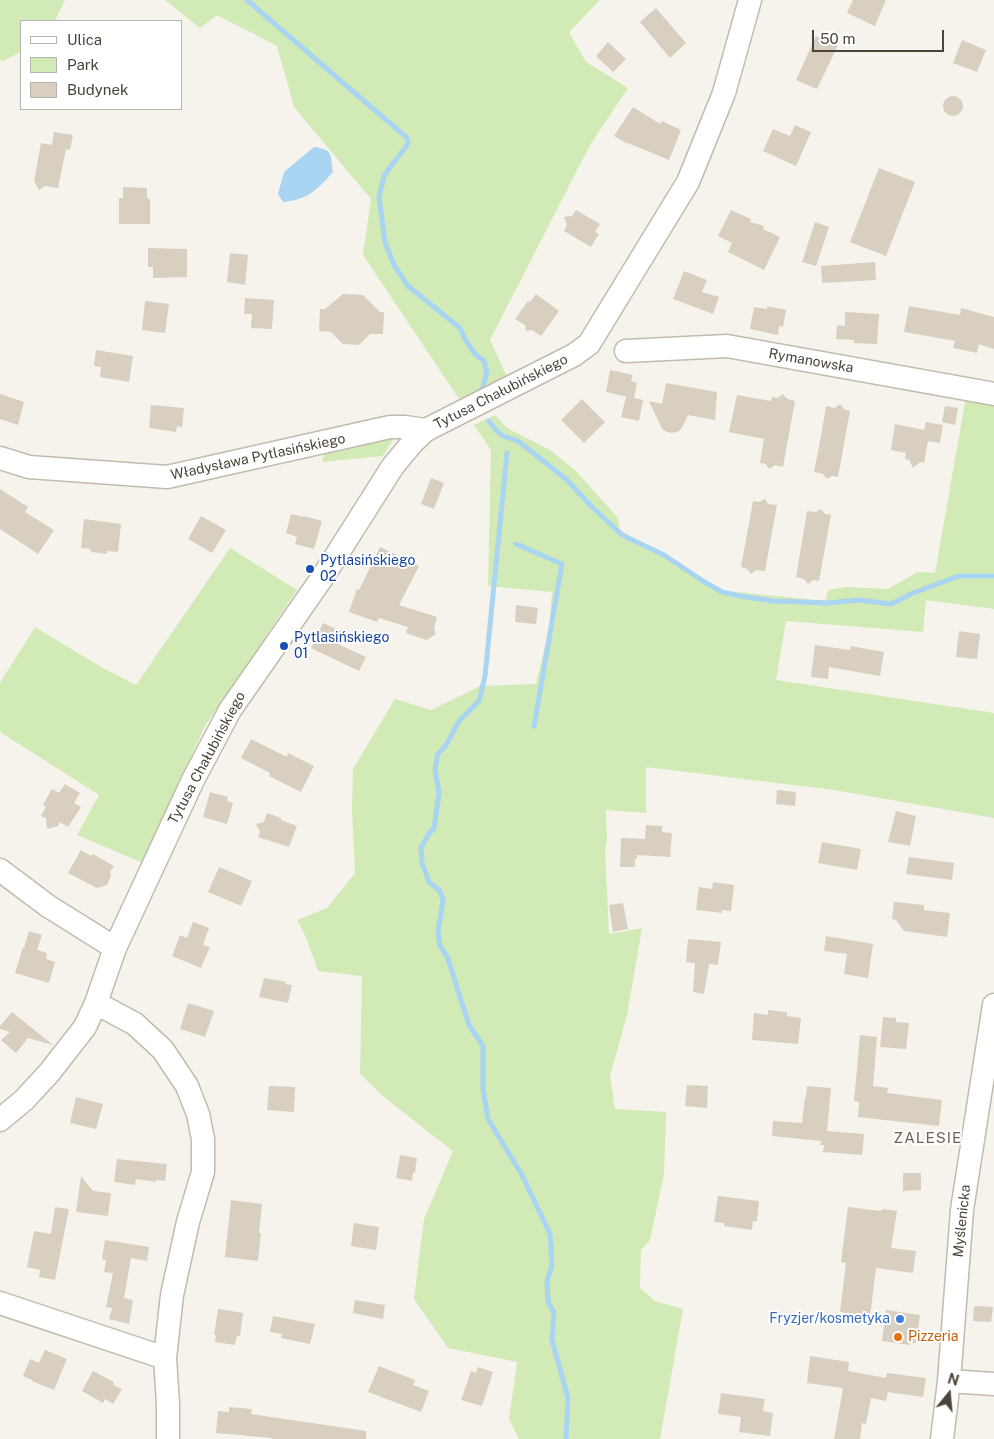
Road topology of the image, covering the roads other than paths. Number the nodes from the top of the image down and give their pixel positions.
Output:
1 (750, 0) edge
2 (626, 351) dead end
3 (994, 394) edge
4 (426, 430) junction
5 (0, 458) edge
6 (0, 870) edge
7 (116, 948) junction
8 (96, 1003) junction
9 (994, 1005) edge
10 (0, 1120) edge
11 (0, 1304) edge
12 (165, 1358) junction
13 (948, 1381) junction
14 (994, 1384) edge
15 (168, 1439) edge
16 (942, 1439) edge

1 - 4 street, Tytusa Chałubińskiego
2 - 3 street, Rymanowska
4 - 5 street, Władysława Pytlasińskiego
4 - 7 street, Tytusa Chałubińskiego
6 - 7 street
7 - 8 street, Tytusa Chałubińskiego
8 - 10 street, Tytusa Chałubińskiego
8 - 12 street
9 - 13 street, Myślenicka
11 - 12 street
12 - 15 street
13 - 14 street
13 - 16 street, Myślenicka

